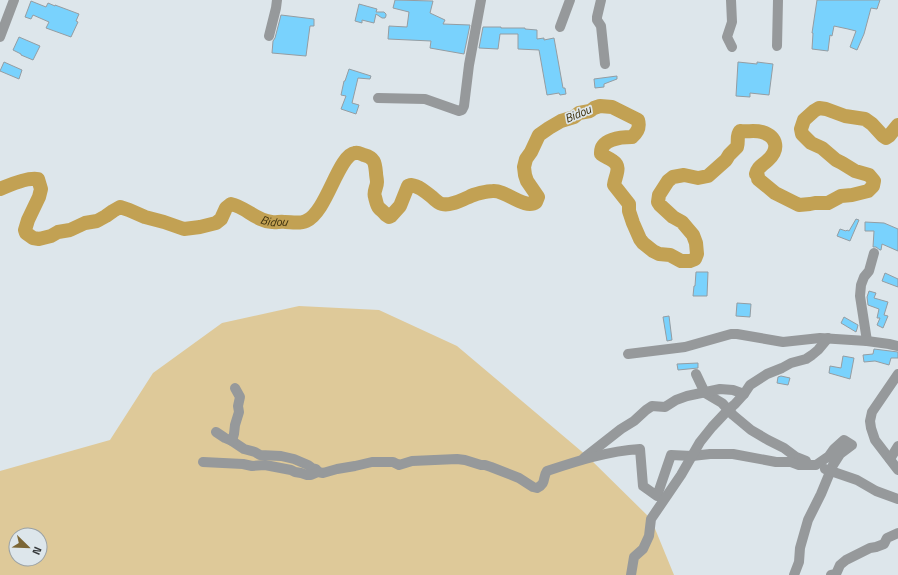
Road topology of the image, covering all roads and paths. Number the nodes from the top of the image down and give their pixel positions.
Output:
1 (14, 0) edge
2 (277, 0) edge
3 (481, 0) edge
4 (570, 0) edge
5 (601, 0) edge
6 (731, 0) edge
7 (778, 0) edge
8 (560, 27) dead end
9 (269, 36) dead end
10 (0, 37) edge
11 (777, 46) dead end
12 (732, 47) dead end
13 (605, 64) dead end
14 (378, 98) dead end
15 (874, 253) dead end
16 (828, 338) junction
17 (867, 341) junction
18 (898, 346) edge
19 (628, 354) dead end
20 (696, 374) dead end
21 (898, 374) edge
22 (235, 388) dead end
23 (705, 392) junction
24 (744, 394) junction
25 (728, 410) junction
26 (216, 432) dead end
27 (232, 441) junction
28 (898, 446) edge
29 (692, 456) junction
30 (890, 460) junction
31 (578, 461) junction
32 (203, 462) dead end
33 (816, 465) junction
34 (898, 470) edge
35 (830, 471) junction
36 (318, 472) junction
37 (898, 499) edge
38 (898, 532) edge
39 (631, 575) edge
40 (794, 575) edge
41 (831, 575) edge

1 - 10 street
2 - 9 street
3 - 14 street
4 - 8 street
5 - 13 street
6 - 12 street
7 - 11 street
15 - 17 street
16 - 17 street
16 - 19 street
16 - 24 street
17 - 18 street
20 - 23 street
21 - 30 street
22 - 27 street
23 - 24 street
23 - 25 street
23 - 31 street
24 - 25 street
25 - 29 street
25 - 33 street
26 - 27 street
27 - 36 street
28 - 30 street
29 - 31 street
29 - 33 street
29 - 39 street
30 - 34 street
31 - 36 street
32 - 36 street
33 - 35 street
33 - 35 street
35 - 37 street
35 - 40 street
38 - 41 street

